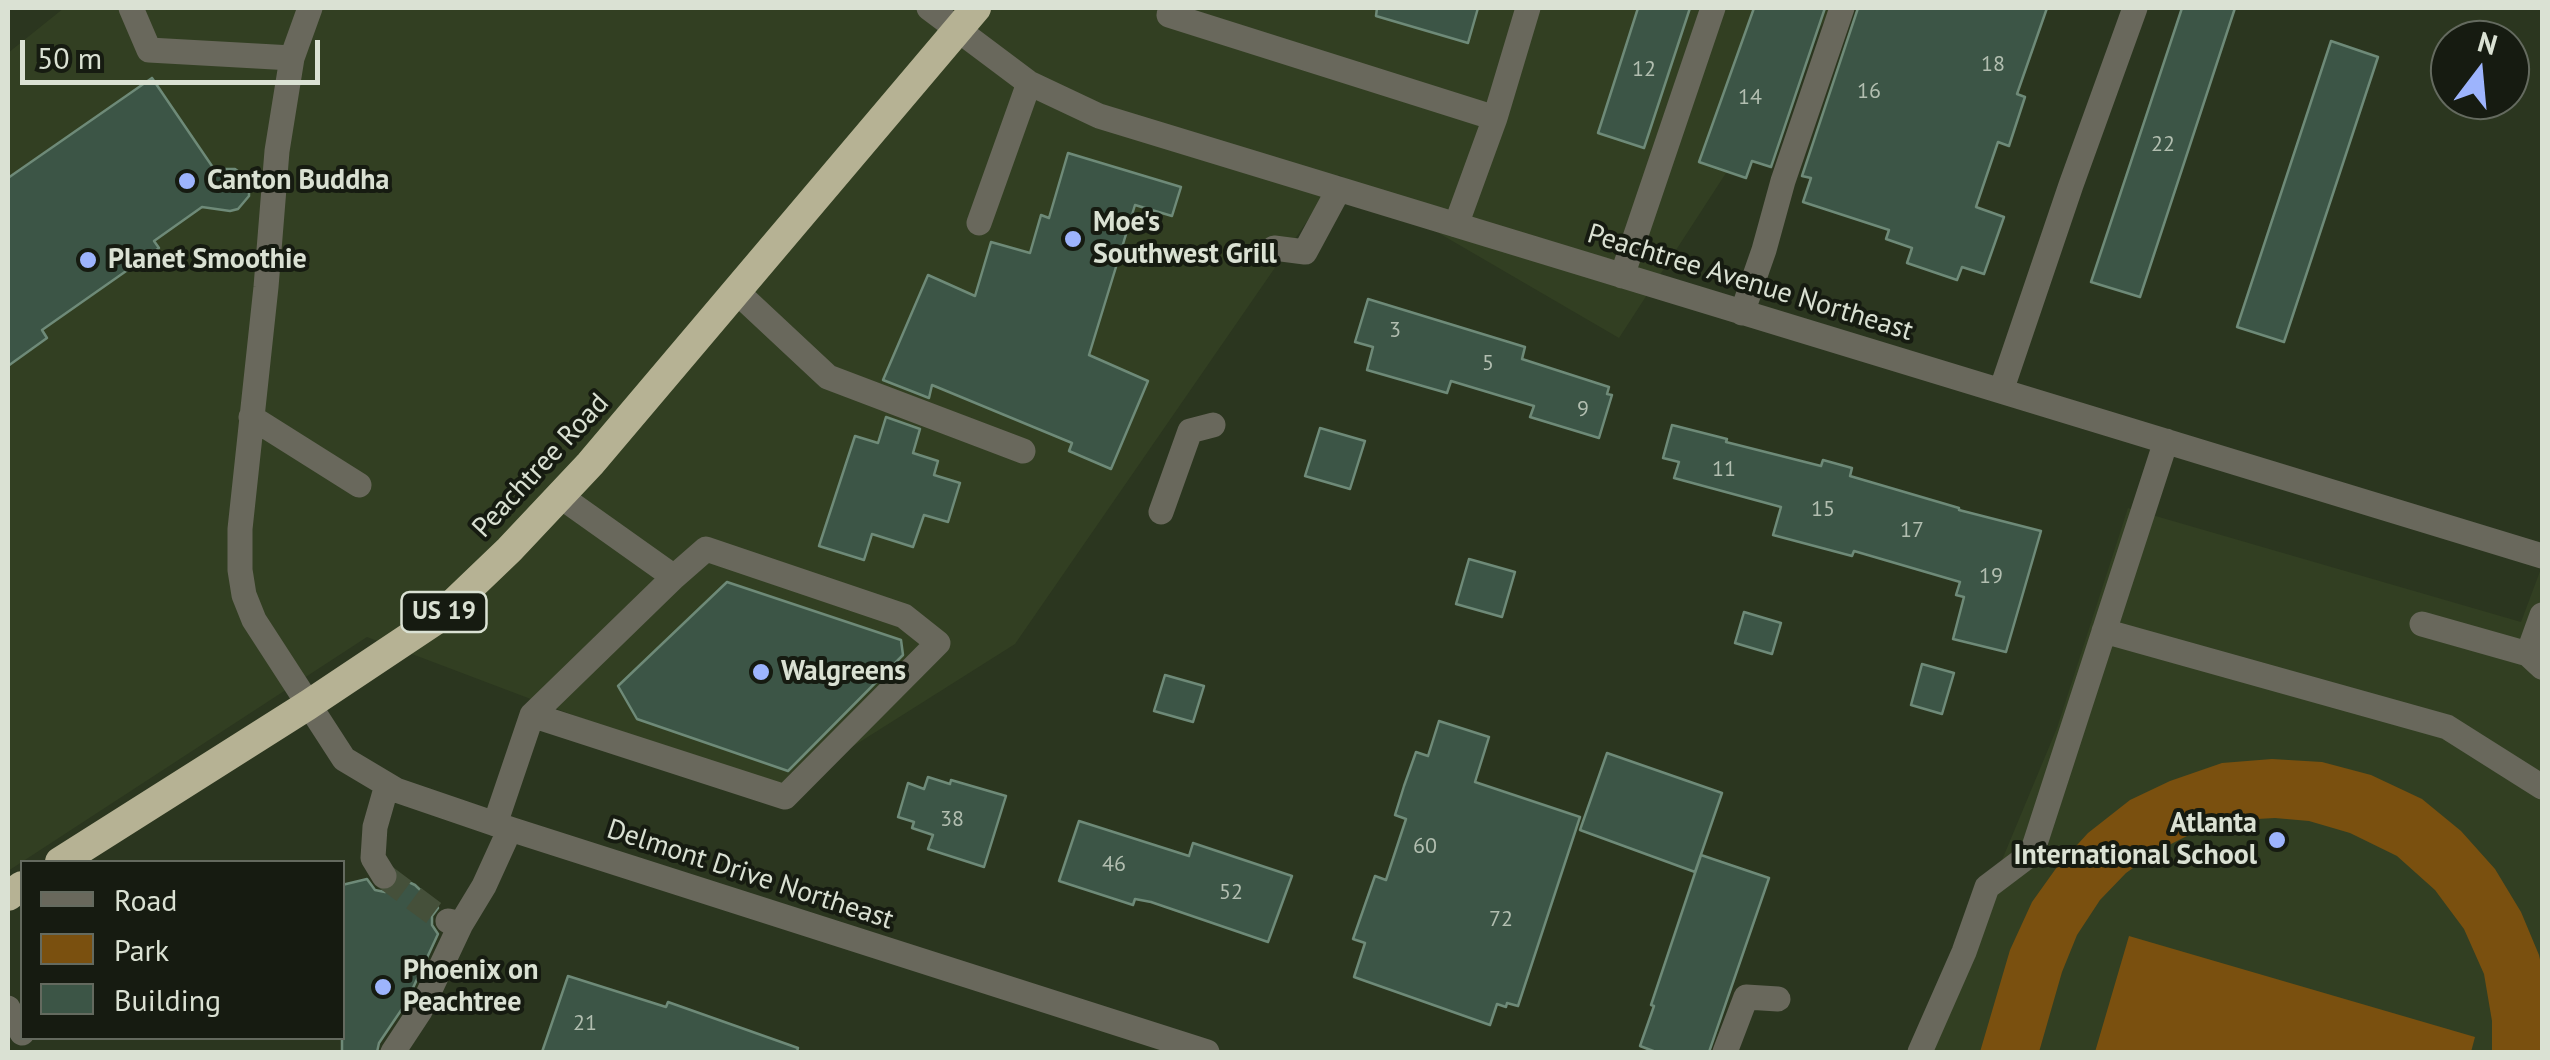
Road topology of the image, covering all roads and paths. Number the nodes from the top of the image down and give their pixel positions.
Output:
1 (131, 8) edge
2 (310, 8) edge
3 (929, 8) edge
4 (1175, 8) edge
5 (1528, 8) edge
6 (1712, 8) edge
7 (1842, 8) edge
8 (2135, 8) edge
9 (967, 19) edge
10 (292, 58) junction
11 (1029, 83) junction
12 (1495, 118) junction
13 (1338, 189) junction
14 (979, 224) dead end
15 (1456, 225) junction
16 (1274, 248) dead end
17 (1622, 276) junction
18 (738, 292) junction
19 (1742, 312) junction
20 (2001, 391) junction
21 (251, 417) junction
22 (1213, 425) dead end
23 (2166, 441) junction
24 (1023, 452) dead end
25 (359, 485) dead end
26 (560, 496) junction
27 (1161, 512) dead end
28 (2542, 556) edge
29 (674, 577) junction
30 (2542, 615) edge
31 (2422, 624) dead end
32 (2104, 630) junction
33 (2536, 661) edge
34 (308, 705) junction
35 (532, 715) junction
36 (387, 785) junction
37 (2542, 787) edge
38 (503, 827) junction
39 (63, 860) edge
40 (384, 876) tunnel mouth
41 (1778, 999) dead end
42 (393, 1052) edge
43 (1207, 1052) edge
44 (1725, 1052) edge
45 (1920, 1052) edge

1 - 10 street
2 - 10 street, Delmont Drive Northeast
3 - 9 street, Peachtree Avenue Northeast
4 - 12 street
5 - 12 street
6 - 17 street
7 - 19 street
8 - 20 street
9 - 11 street, Peachtree Avenue Northeast
9 - 18 highway, Peachtree Road / US 19
10 - 21 street, Delmont Drive Northeast
11 - 13 street, Peachtree Avenue Northeast
11 - 14 street
12 - 15 street
13 - 15 street, Peachtree Avenue Northeast
13 - 16 street
15 - 17 street, Peachtree Avenue Northeast
17 - 19 street, Peachtree Avenue Northeast
18 - 24 street
18 - 26 highway, Peachtree Road / US 19
19 - 20 street, Peachtree Avenue Northeast
20 - 23 street, Peachtree Avenue Northeast
21 - 25 street
21 - 34 street, Delmont Drive Northeast
22 - 27 street
23 - 28 street, Peachtree Avenue Northeast
23 - 32 street
26 - 29 street
26 - 34 highway, Peachtree Road / US 19
29 - 35 street
29 - 35 street
30 - 33 street
31 - 33 street
32 - 37 street
32 - 45 street
34 - 36 street, Delmont Drive Northeast
34 - 39 highway, Peachtree Road / US 19
35 - 38 street
36 - 38 street, Delmont Drive Northeast
36 - 40 street
38 - 42 street
38 - 43 street, Delmont Drive Northeast
41 - 44 street

